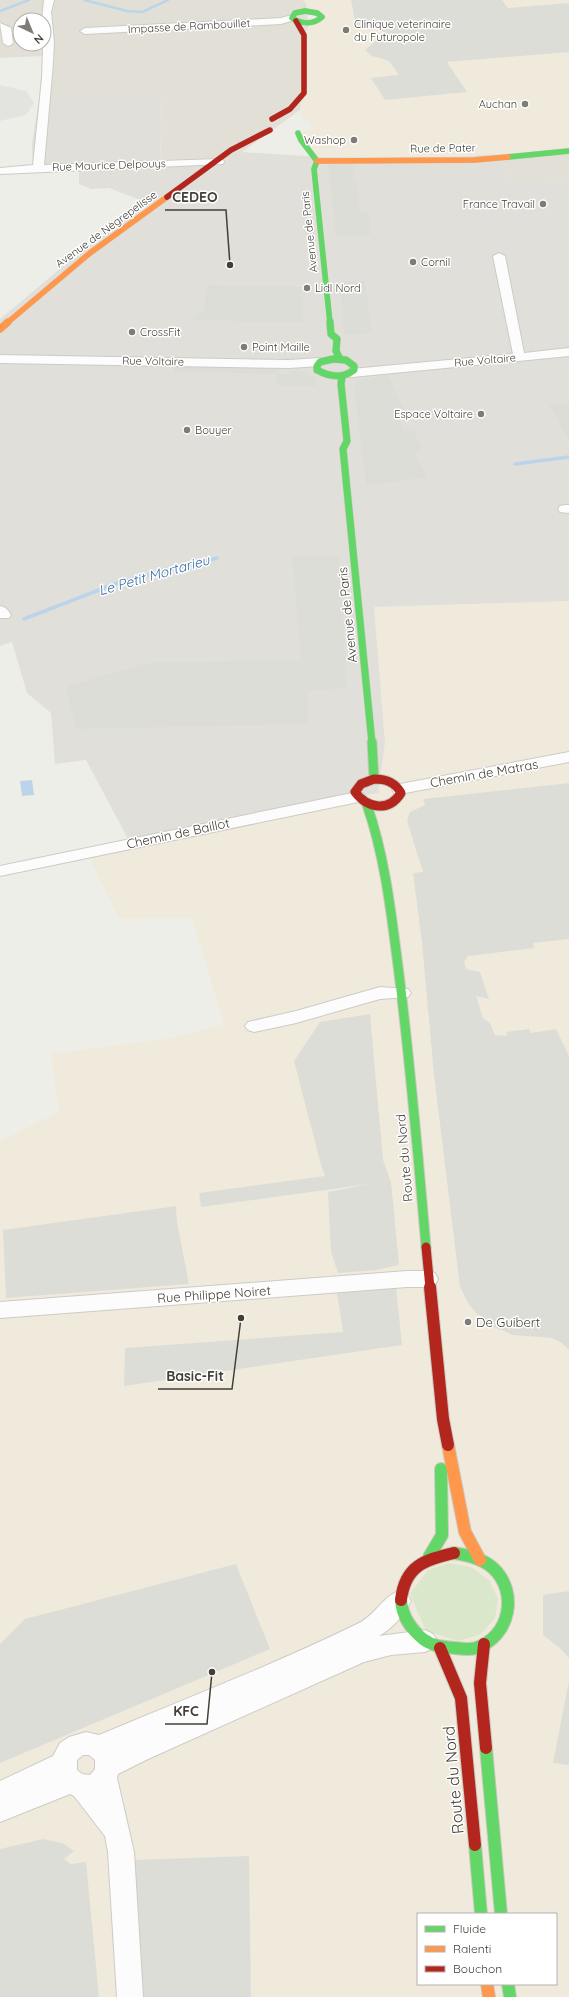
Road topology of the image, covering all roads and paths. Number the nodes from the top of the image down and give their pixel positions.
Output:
1 (49, 0) edge
2 (297, 11) edge
3 (47, 12) edge
4 (311, 22) junction
5 (0, 26) edge
6 (85, 31) dead end
7 (304, 35) junction
8 (4, 43) edge
9 (48, 52) edge
10 (300, 109) junction
11 (272, 119) junction
12 (270, 130) junction
13 (569, 150) edge
14 (317, 161) junction
15 (219, 162) junction
16 (38, 168) junction
17 (0, 171) edge
18 (499, 256) dead end
19 (0, 329) edge
20 (331, 334) junction
21 (569, 352) edge
22 (0, 355) edge
23 (520, 356) junction
24 (18, 358) junction
25 (0, 359) edge
26 (321, 364) junction
27 (346, 368) junction
28 (330, 376) junction
29 (332, 391) dead end
30 (337, 441) dead end
31 (343, 449) junction
32 (569, 757) edge
33 (374, 779) junction
34 (400, 789) junction
35 (362, 801) junction
36 (391, 857) dead end
37 (0, 870) edge
38 (388, 895) junction
39 (402, 993) junction
40 (254, 1026) dead end
41 (428, 1279) junction
42 (0, 1310) edge
43 (443, 1419) junction
44 (429, 1558) junction
45 (480, 1560) junction
46 (399, 1601) junction
47 (484, 1644) junction
48 (432, 1645) junction
49 (88, 1770) junction
50 (0, 1793) edge
51 (0, 1810) edge
52 (481, 1913) edge
53 (501, 1913) edge
54 (487, 1985) edge
55 (508, 1985) edge
56 (130, 1997) edge
57 (489, 1997) edge
58 (510, 1997) edge

1 - 3 street
2 - 4 main road
2 - 4 main road
2 - 6 street, Impasse de Rambouillet
2 - 7 main road
4 - 7 main road
5 - 8 street
7 - 10 main road
9 - 16 street
10 - 11 main road
10 - 11 main road
11 - 12 main road
12 - 14 main road
12 - 15 main road, Avenue de Nègrepelisse
13 - 14 main road, Rue de Pater
14 - 20 main road, Avenue de Paris
15 - 16 street, Rue Maurice Delpouys
15 - 19 main road, Avenue de Nègrepelisse
16 - 17 street, Rue Maurice Delpouys
18 - 23 street
20 - 26 main road, Avenue de Paris
20 - 27 main road, Avenue de Paris
21 - 23 street, Rue Voltaire
22 - 24 street, Rue Voltaire
23 - 27 street, Rue Voltaire
24 - 25 street, Rue Voltaire
24 - 26 street, Rue Voltaire
26 - 27 main road
26 - 28 main road
27 - 28 main road
27 - 31 main road, Avenue de Paris
28 - 29 main road
30 - 31 main road
31 - 33 main road, Avenue de Paris
32 - 34 street, Chemin de Matras
33 - 34 main road
33 - 35 main road
34 - 35 main road
35 - 37 street, Chemin de Baillot
35 - 38 main road, Route du Nord
36 - 38 main road, Route du Nord
38 - 39 main road, Route du Nord
39 - 40 street
39 - 41 main road, Route du Nord
41 - 42 street, Rue Philippe Noiret
41 - 43 main road, Route du Nord
43 - 44 main road, Route du Nord
43 - 45 main road, Route du Nord
44 - 45 main road
44 - 46 main road
45 - 47 main road
46 - 48 main road
46 - 49 street
47 - 48 main road
47 - 53 main road
48 - 49 street
48 - 52 main road, Route du Nord
49 - 50 street
49 - 51 street
49 - 56 street
54 - 57 main road
55 - 58 main road

